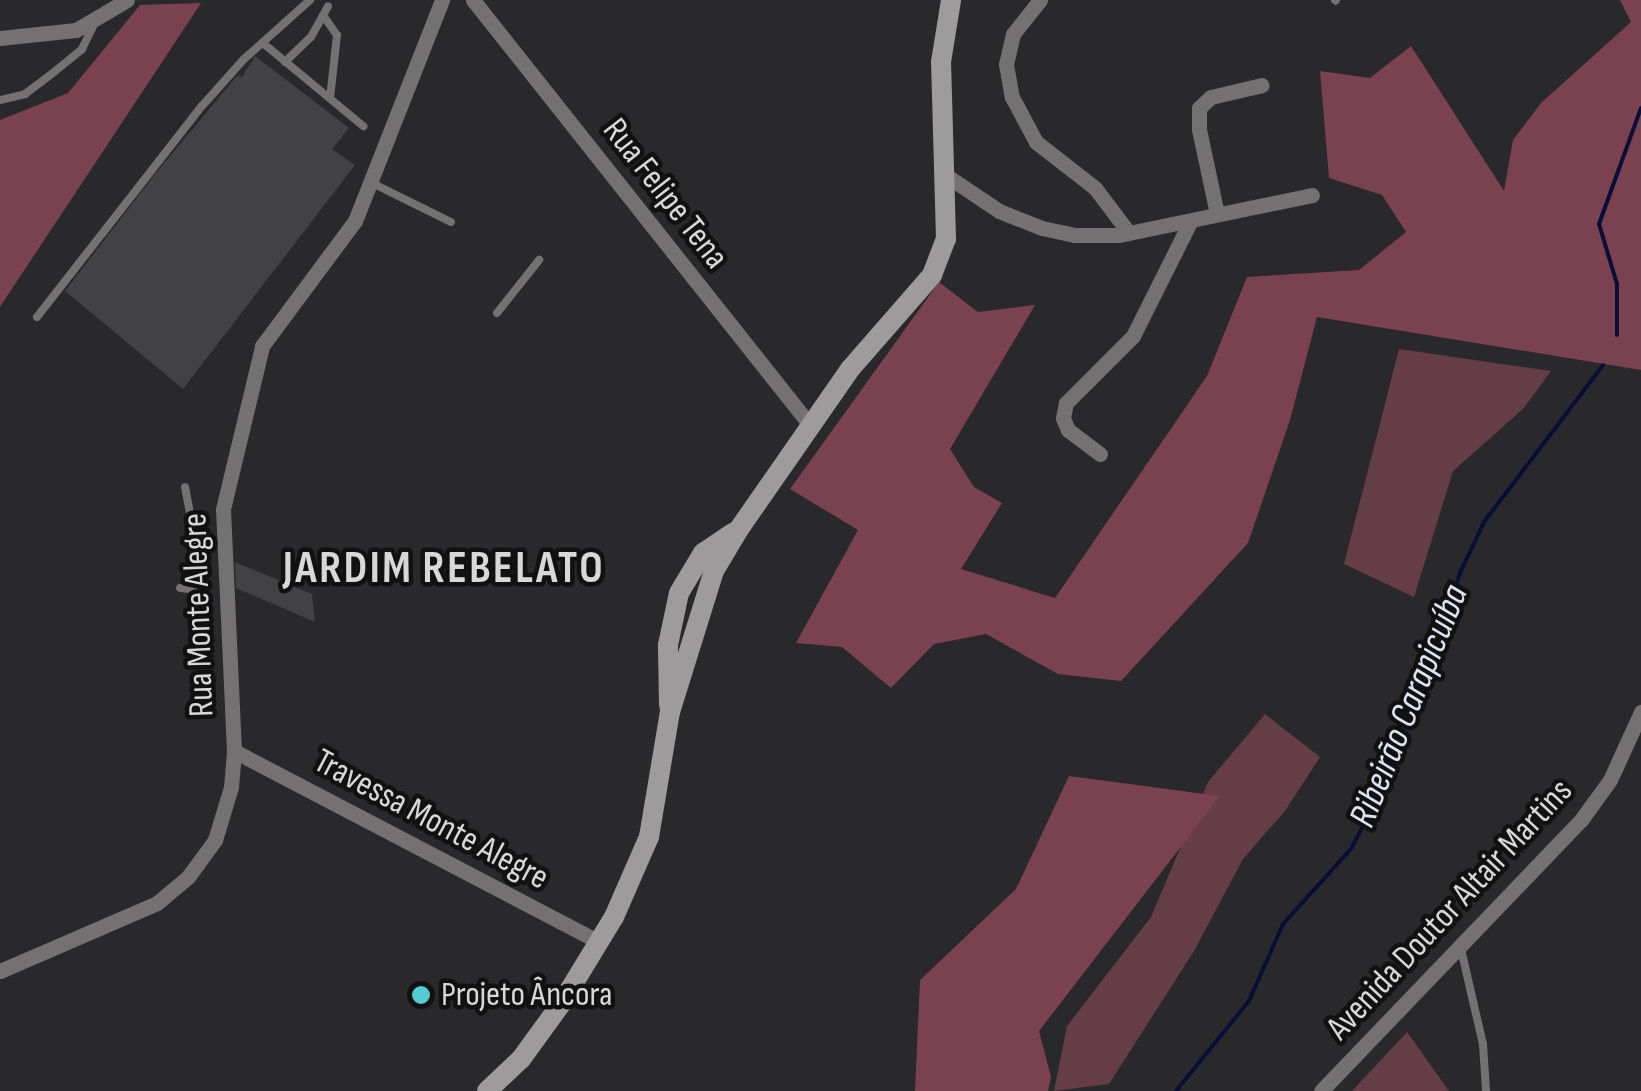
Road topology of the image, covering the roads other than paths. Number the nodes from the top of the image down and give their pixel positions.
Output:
1 (116, 0) edge
2 (127, 0) edge
3 (310, 0) edge
4 (442, 0) edge
5 (473, 0) edge
6 (951, 0) edge
7 (1040, 0) edge
8 (328, 6) dead end
9 (101, 18) junction
10 (325, 18) junction
11 (0, 38) edge
12 (264, 44) junction
13 (285, 62) junction
14 (1262, 85) dead end
15 (330, 98) junction
16 (0, 100) edge
17 (363, 126) dead end
18 (944, 174) junction
19 (372, 183) junction
20 (1312, 194) dead end
21 (1217, 214) junction
22 (451, 222) dead end
23 (1190, 222) junction
24 (1129, 232) junction
25 (538, 260) dead end
26 (497, 313) dead end
27 (36, 316) dead end
28 (810, 426) junction
29 (1100, 454) dead end
30 (185, 487) dead end
31 (180, 588) dead end
32 (1641, 712) edge
33 (234, 750) junction
34 (600, 942) junction
35 (1460, 949) junction
36 (0, 971) edge
37 (487, 1091) edge
38 (1322, 1091) edge
39 (1486, 1091) edge

1 - 9 street
2 - 9 street
3 - 12 lane
4 - 19 street, Rua Monte Alegre
5 - 28 street, Rua Felipe Tena
6 - 18 street
7 - 24 street
8 - 10 lane
9 - 11 street
9 - 16 lane
10 - 13 lane
10 - 15 lane
12 - 13 lane
12 - 27 lane
13 - 15 lane
14 - 21 street
15 - 17 lane
18 - 24 street
18 - 28 street
19 - 22 lane
19 - 33 street, Rua Monte Alegre
20 - 21 street
21 - 23 street
23 - 24 street
23 - 29 street
25 - 26 lane
28 - 34 street
30 - 31 lane
32 - 35 street, Avenida Doutor Altair Martins
33 - 34 street, Travessa Monte Alegre
33 - 36 street, Rua Monte Alegre
34 - 37 street
35 - 38 street, Avenida Doutor Altair Martins
35 - 39 lane

